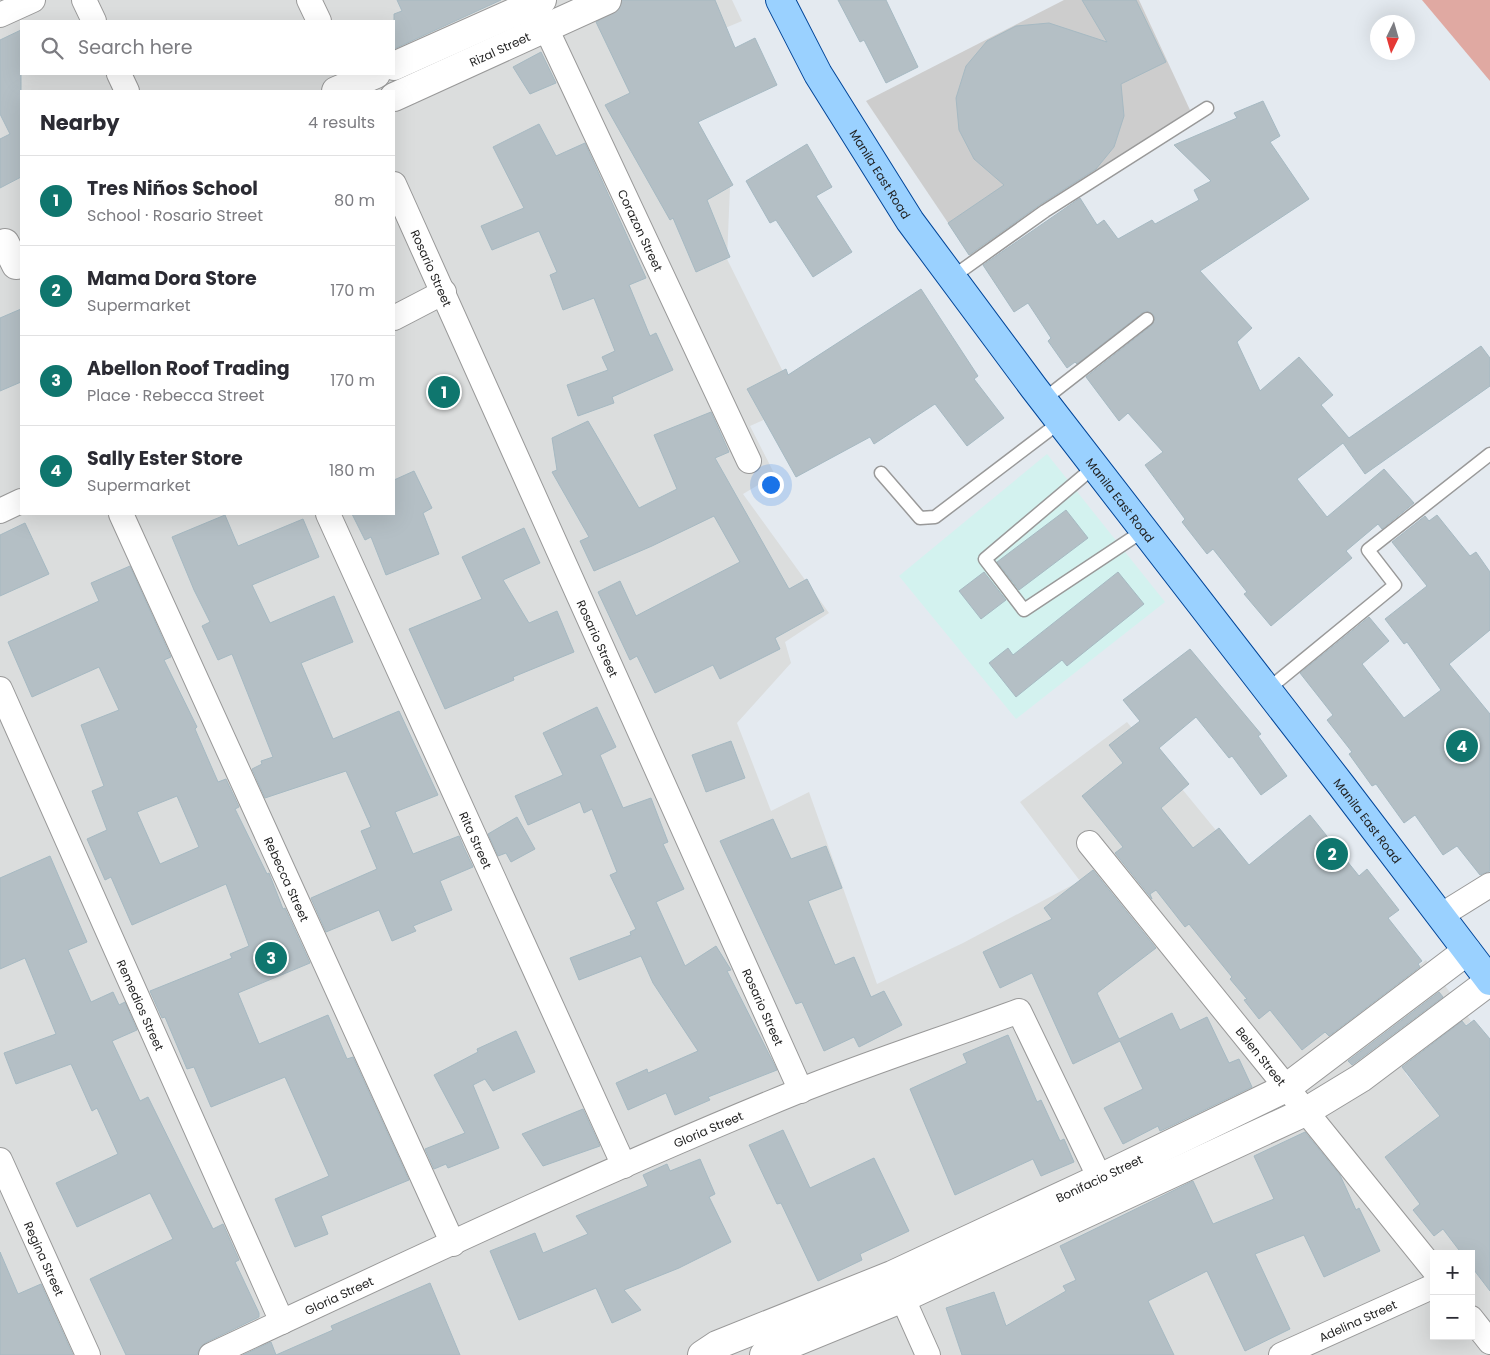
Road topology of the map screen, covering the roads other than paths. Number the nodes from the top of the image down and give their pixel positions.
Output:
1 (33, 0) edge
2 (84, 0) edge
3 (309, 0) edge
4 (607, 0) edge
5 (780, 0) edge
6 (537, 1) edge
7 (0, 15) edge
8 (94, 20) edge
9 (319, 20) edge
10 (546, 28) junction
11 (395, 66) edge
12 (119, 75) edge
13 (373, 75) edge
14 (345, 86) edge
15 (127, 90) edge
16 (395, 97) edge
17 (1207, 108) dead end
18 (395, 186) edge
19 (952, 278) junction
20 (444, 292) junction
21 (395, 317) edge
22 (1147, 319) dead end
23 (1043, 400) junction
24 (1060, 422) junction
25 (1490, 454) edge
26 (749, 460) dead end
27 (1094, 467) junction
28 (882, 473) dead end
29 (20, 501) edge
30 (0, 511) edge
31 (121, 515) edge
32 (328, 515) edge
33 (1143, 531) junction
34 (0, 689) edge
35 (1267, 690) junction
36 (1089, 843) dead end
37 (1490, 885) edge
38 (1440, 916) junction
39 (1467, 951) junction
40 (1490, 981) edge
41 (1286, 1088) junction
42 (801, 1090) junction
43 (1305, 1112) junction
44 (0, 1160) edge
45 (624, 1166) junction
46 (1100, 1178) junction
47 (1112, 1202) junction
48 (453, 1244) junction
49 (1430, 1265) edge
50 (898, 1287) junction
51 (1430, 1288) edge
52 (282, 1322) junction
53 (1475, 1323) edge
54 (1490, 1342) edge
55 (88, 1355) edge
56 (211, 1355) edge
57 (702, 1355) edge
58 (764, 1355) edge
59 (928, 1355) edge
60 (1281, 1355) edge

1 - 7 street
2 - 8 street
3 - 9 street
4 - 10 street, Rizal Street
5 - 19 main road, Manila East Road
6 - 10 street, Corazon Street
6 - 11 street
10 - 16 street, Rizal Street
10 - 26 street, Corazon Street
12 - 15 street
13 - 14 street
17 - 19 lane
18 - 20 street, Rosario Street
19 - 23 main road, Manila East Road
20 - 21 street
20 - 42 street, Rosario Street
22 - 23 lane
23 - 24 main road, Manila East Road
24 - 27 main road, Manila East Road
24 - 28 lane
25 - 35 lane
27 - 33 main road, Manila East Road
27 - 33 lane
29 - 30 street
31 - 48 street, Rebecca Street
32 - 45 street, Rita Street
33 - 35 main road, Manila East Road
34 - 52 street, Remedios Street
35 - 38 main road, Manila East Road
36 - 41 street, Belen Street
37 - 38 street
38 - 39 main road, Manila East Road
39 - 40 main road, Manila East Road
39 - 41 street, Bonifacio Street
40 - 43 street, Bonifacio Street
41 - 43 street, Belen Street
41 - 46 street, Bonifacio Street
42 - 45 street, Gloria Street
42 - 46 street, Gloria Street
43 - 47 street, Bonifacio Street
43 - 49 street, Belen Street
44 - 55 street, Regina Street
45 - 48 street, Gloria Street
46 - 47 street, Gloria Street
46 - 50 street, Bonifacio Street
47 - 50 street, Bonifacio Street
48 - 52 street, Gloria Street
50 - 57 street, Bonifacio Street
50 - 58 street, Bonifacio Street
50 - 59 street
51 - 60 street, Adelina Street
52 - 56 street, Gloria Street
53 - 54 street

